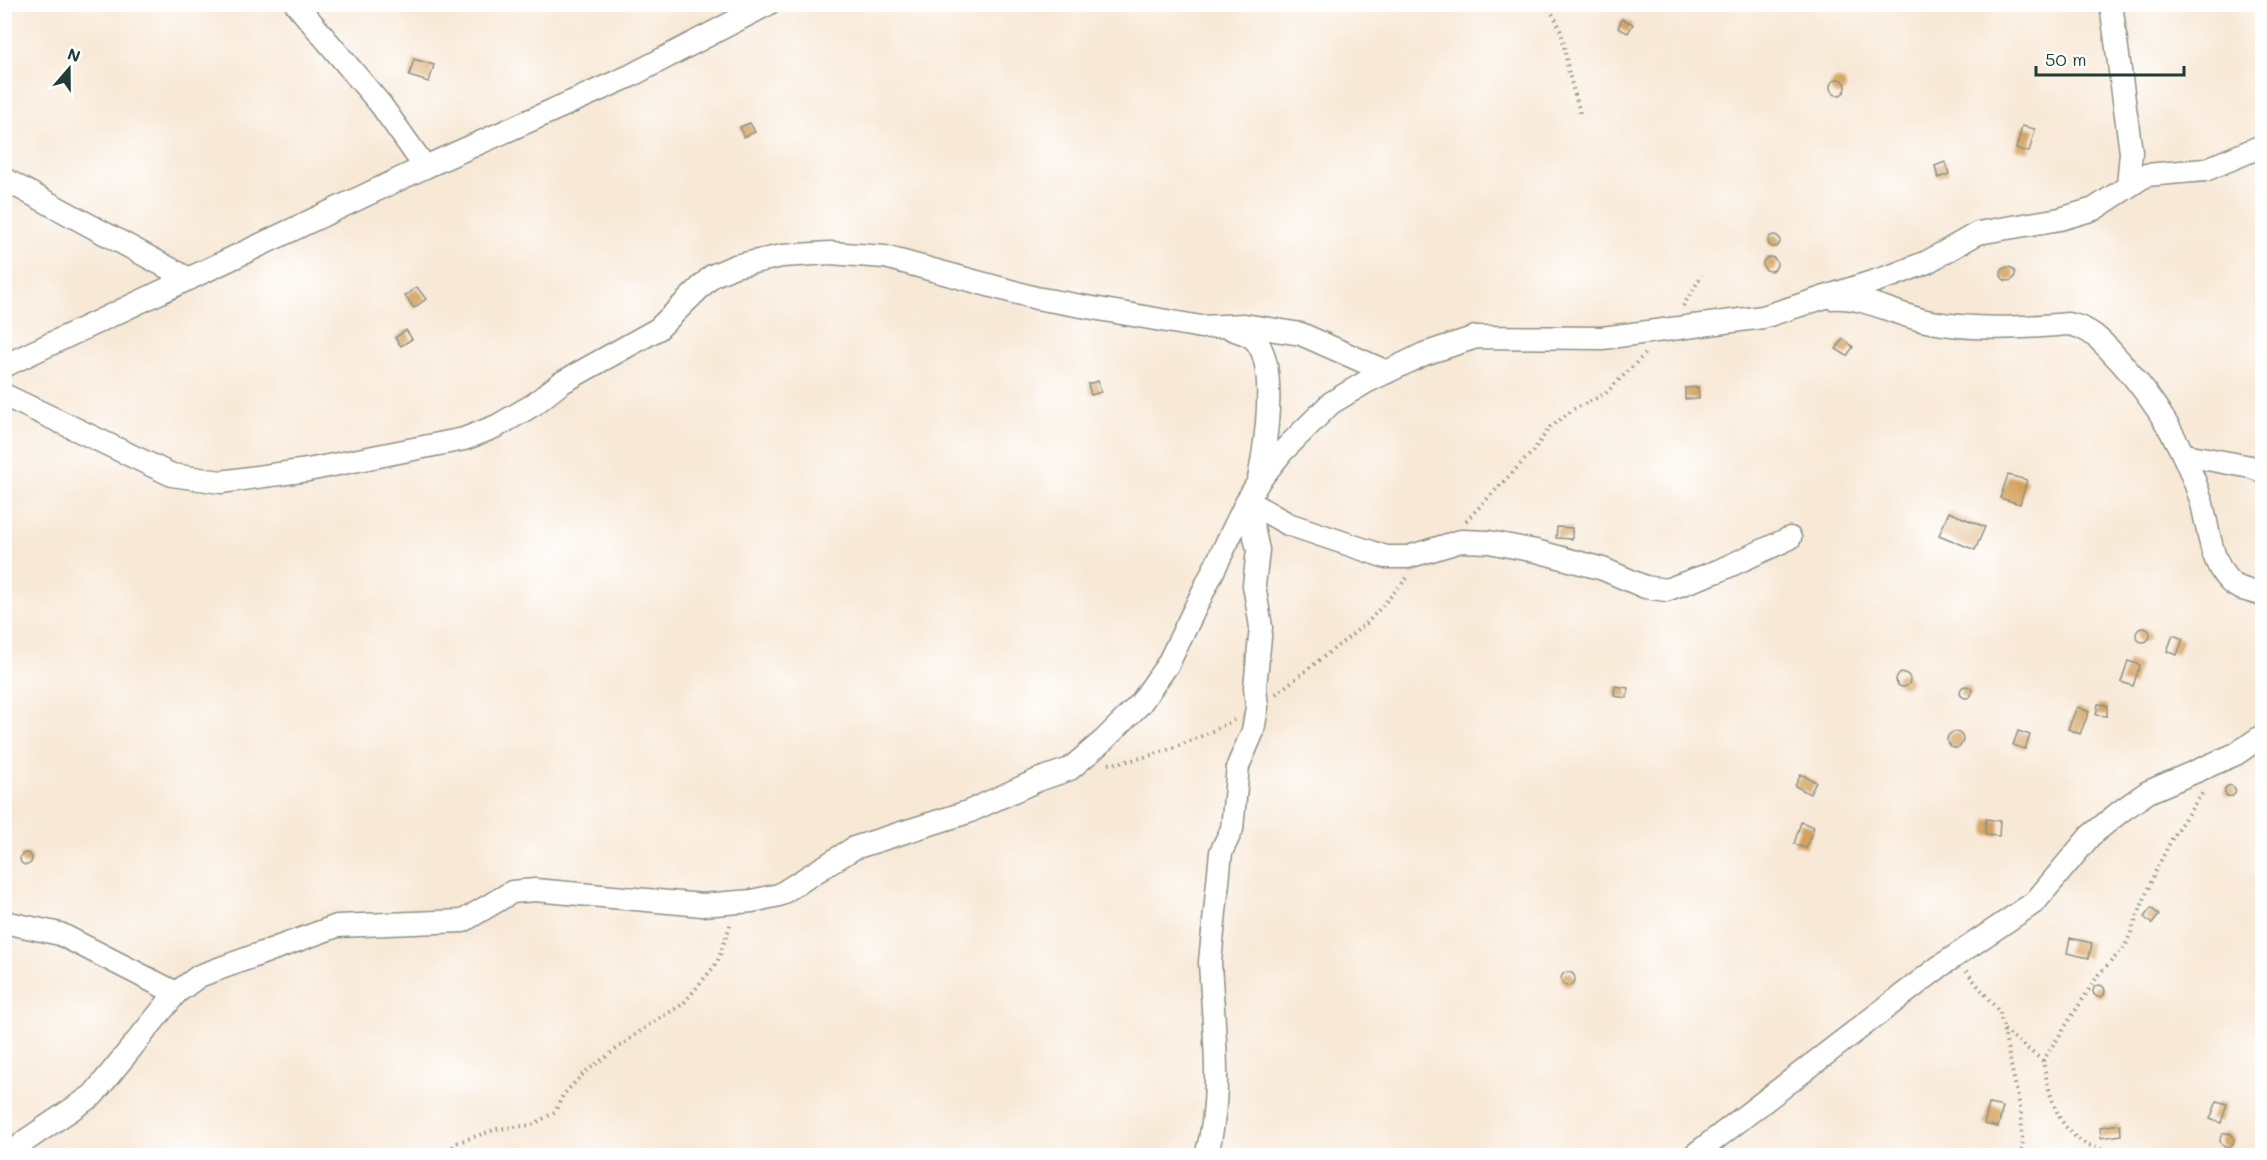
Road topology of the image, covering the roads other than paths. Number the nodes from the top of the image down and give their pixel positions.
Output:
1 (296, 4) edge
2 (768, 4) edge
3 (2111, 4) edge
4 (2262, 146) edge
5 (425, 167) junction
6 (4, 179) edge
7 (2128, 186) junction
8 (189, 279) junction
9 (1821, 298) junction
10 (1224, 326) junction
11 (4, 366) edge
12 (1387, 372) junction
13 (4, 395) edge
14 (2185, 455) junction
15 (2262, 471) edge
16 (1259, 481) junction
17 (1247, 501) junction
18 (1790, 538) dead end
19 (2262, 594) edge
20 (2262, 736) edge
21 (4, 922) edge
22 (176, 993) junction
23 (12, 1155) edge
24 (1206, 1155) edge
25 (1693, 1155) edge

1 - 5 street
2 - 5 street
3 - 7 street
4 - 7 street
5 - 8 street
6 - 8 street
7 - 9 street
8 - 11 street
9 - 12 street
9 - 14 street
10 - 12 street
10 - 13 street
10 - 16 street
12 - 16 street
14 - 15 street
14 - 19 street
16 - 17 street
17 - 18 street
17 - 22 street
17 - 24 street
20 - 25 street
21 - 22 street
22 - 23 street

